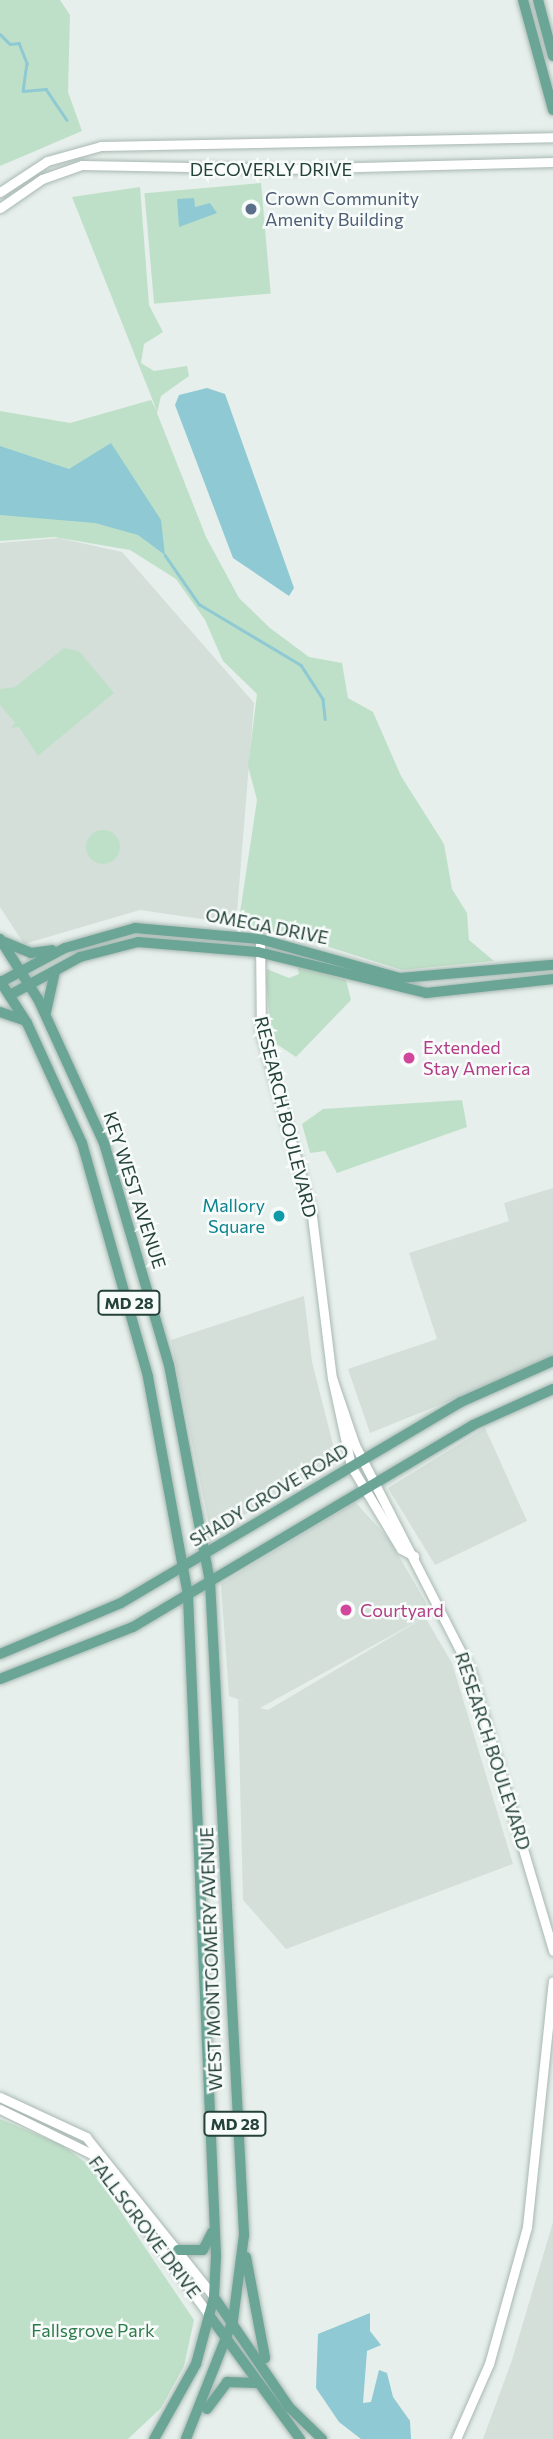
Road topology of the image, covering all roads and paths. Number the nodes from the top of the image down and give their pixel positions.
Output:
1 (523, 0) edge
2 (538, 0) edge
3 (553, 56) edge
4 (553, 110) edge
5 (553, 137) edge
6 (553, 162) edge
7 (0, 192) edge
8 (0, 208) edge
9 (0, 939) edge
10 (260, 939) junction
11 (65, 948) junction
12 (258, 952) junction
13 (553, 965) edge
14 (57, 969) junction
15 (21, 970) junction
16 (553, 979) edge
17 (0, 982) edge
18 (29, 983) junction
19 (10, 995) junction
20 (0, 1003) edge
21 (0, 1012) edge
22 (46, 1015) junction
23 (27, 1023) junction
24 (553, 1361) edge
25 (332, 1378) junction
26 (553, 1389) edge
27 (362, 1460) junction
28 (351, 1466) junction
29 (369, 1486) junction
30 (201, 1525) junction
31 (232, 1536) junction
32 (206, 1552) junction
33 (183, 1566) junction
34 (210, 1581) junction
35 (188, 1596) junction
36 (0, 1654) edge
37 (0, 1679) edge
38 (553, 1951) edge
39 (553, 1981) edge
40 (0, 2097) edge
41 (0, 2109) edge
42 (216, 2219) junction
43 (244, 2235) junction
44 (178, 2250) junction
45 (214, 2297) junction
46 (209, 2315) junction
47 (233, 2320) junction
48 (226, 2340) junction
49 (258, 2384) junction
50 (274, 2384) junction
51 (188, 2437) edge
52 (154, 2439) edge
53 (300, 2439) edge
54 (322, 2439) edge
55 (456, 2439) edge

1 - 4 main road
2 - 3 main road
5 - 7 street, DECOVERLY DRIVE
6 - 8 street, DECOVERLY DRIVE
9 - 11 main road
9 - 15 main road, KEY WEST AVENUE / MD 28
10 - 11 main road, OMEGA DRIVE
10 - 12 street, RESEARCH BOULEVARD
10 - 13 main road, OMEGA DRIVE
11 - 15 main road, OMEGA DRIVE
12 - 14 main road, OMEGA DRIVE
12 - 16 main road, OMEGA DRIVE
12 - 25 street, RESEARCH BOULEVARD
14 - 18 main road, OMEGA DRIVE
14 - 22 main road
15 - 17 main road, OMEGA DRIVE
15 - 18 main road, KEY WEST AVENUE / MD 28
17 - 19 main road, KEY WEST AVENUE / MD 28
18 - 19 main road, OMEGA DRIVE
18 - 22 main road, KEY WEST AVENUE / MD 28
19 - 20 street
19 - 23 main road, KEY WEST AVENUE / MD 28
21 - 23 main road
22 - 30 main road, KEY WEST AVENUE / MD 28
23 - 33 main road, KEY WEST AVENUE / MD 28
24 - 27 main road, SHADY GROVE ROAD
25 - 27 street, RESEARCH BOULEVARD
25 - 28 street, RESEARCH BOULEVARD
26 - 29 main road
27 - 28 main road, SHADY GROVE ROAD
27 - 29 street, RESEARCH BOULEVARD
28 - 29 street, RESEARCH BOULEVARD
28 - 31 main road, SHADY GROVE ROAD
29 - 34 main road
29 - 38 street, RESEARCH BOULEVARD
30 - 31 main road
30 - 32 main road, KEY WEST AVENUE / MD 28
31 - 32 main road, SHADY GROVE ROAD
32 - 33 main road, SHADY GROVE ROAD
32 - 34 main road, WEST MONTGOMERY AVENUE / MD 28
33 - 35 main road, KEY WEST AVENUE / MD 28
33 - 36 main road, SHADY GROVE ROAD
34 - 35 main road
34 - 43 main road, WEST MONTGOMERY AVENUE / MD 28
35 - 37 main road
35 - 42 main road, WEST MONTGOMERY AVENUE / MD 28
39 - 55 street
40 - 44 street, FALLSGROVE DRIVE
41 - 46 street, FALLSGROVE DRIVE
42 - 44 main road
42 - 45 main road, MD 28
43 - 47 main road, WEST MONTGOMERY AVENUE / MD 28
43 - 50 main road
44 - 45 street, FALLSGROVE DRIVE
45 - 46 main road, MD 28
45 - 47 main road
46 - 48 main road
46 - 52 main road, MD 28
47 - 48 main road, WEST MONTGOMERY AVENUE / MD 28
47 - 50 main road
48 - 49 main road
48 - 51 main road, WEST MONTGOMERY AVENUE / MD 28
49 - 51 main road
49 - 53 main road
50 - 54 main road

